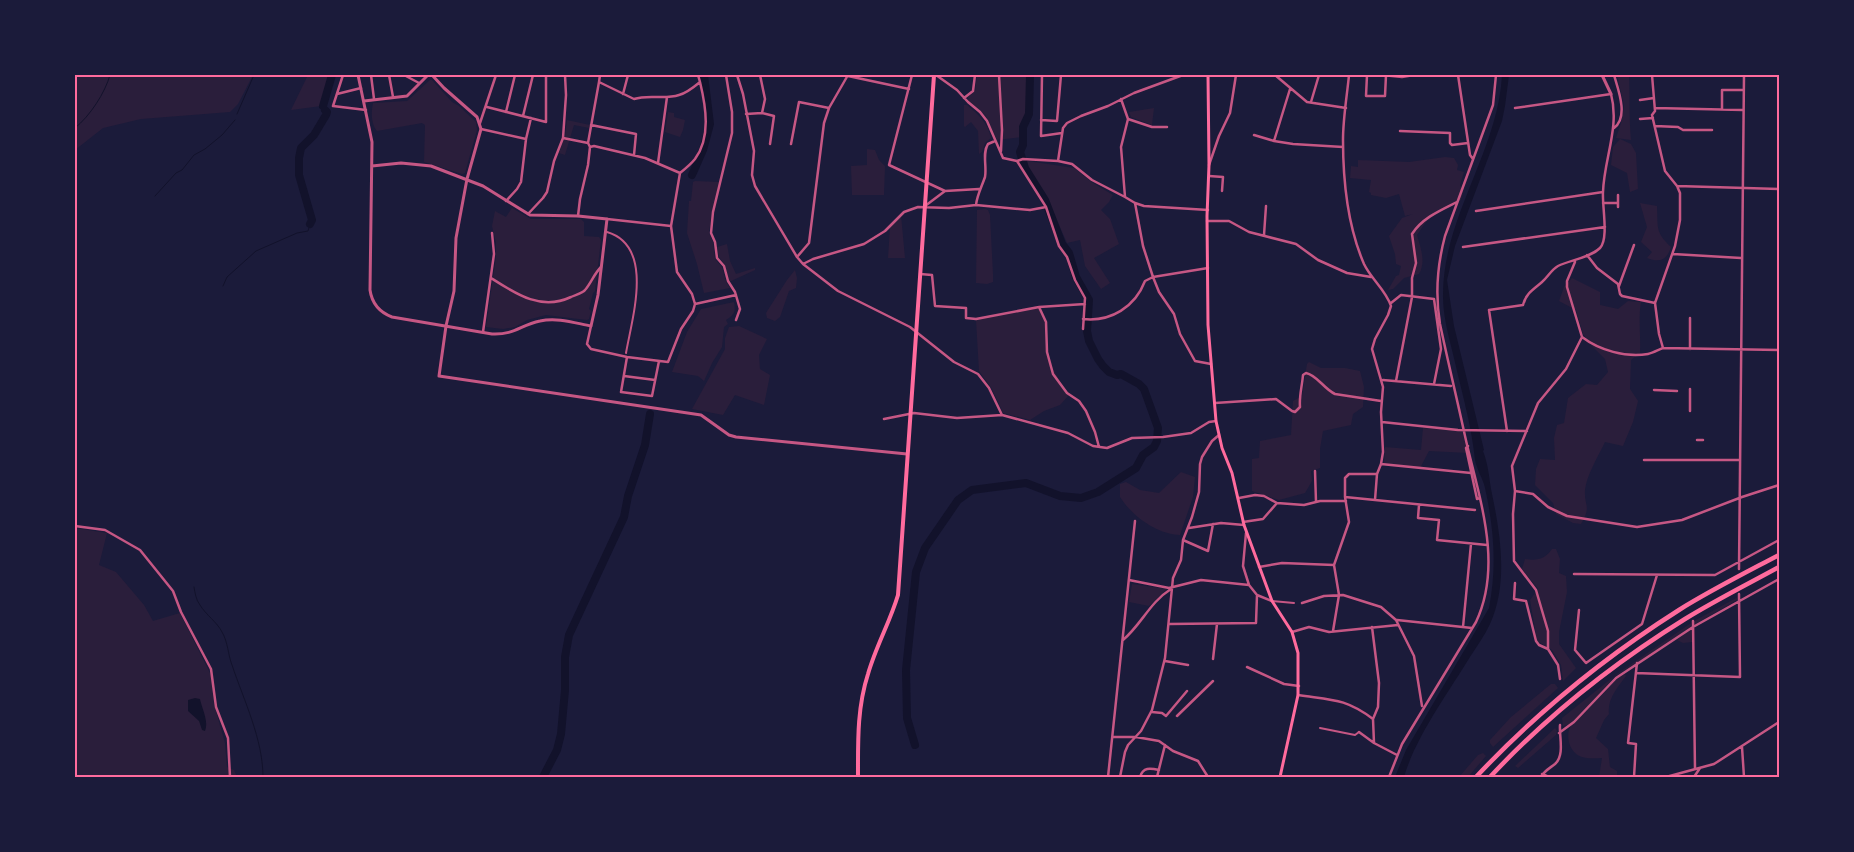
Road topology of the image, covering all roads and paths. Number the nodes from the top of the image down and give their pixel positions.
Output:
1 (343, 75) edge
2 (358, 75) edge
3 (371, 75) edge
4 (389, 75) edge
5 (404, 75) edge
6 (428, 75) edge
7 (432, 75) edge
8 (496, 75) edge
9 (515, 75) edge
10 (533, 75) edge
11 (546, 75) edge
12 (564, 75) edge
13 (600, 75) edge
14 (628, 75) edge
15 (698, 75) edge
16 (726, 75) edge
17 (737, 75) edge
18 (760, 75) edge
19 (912, 75) edge
20 (935, 75) edge
21 (975, 75) edge
22 (999, 75) edge
23 (1042, 75) edge
24 (1061, 75) edge
25 (1183, 75) edge
26 (1208, 75) edge
27 (1236, 75) edge
28 (1275, 75) edge
29 (1318, 75) edge
30 (1349, 75) edge
31 (1367, 75) edge
32 (1382, 75) edge
33 (1386, 75) edge
34 (1414, 75) edge
35 (1458, 75) edge
36 (1496, 75) edge
37 (1602, 75) edge
38 (1614, 75) edge
39 (1652, 75) edge
40 (1744, 75) edge
41 (848, 76) edge
42 (599, 82) junction
43 (700, 82) junction
44 (419, 83) junction
45 (361, 88) junction
46 (909, 89) junction
47 (1290, 89) junction
48 (1743, 90) junction
49 (337, 94) junction
50 (623, 94) junction
51 (1611, 94) junction
52 (393, 96) junction
53 (667, 97) junction
54 (964, 98) junction
55 (1654, 98) junction
56 (374, 99) junction
57 (1122, 99) junction
58 (1640, 100) dead end
59 (364, 101) junction
60 (1310, 103) junction
61 (486, 107) junction
62 (829, 108) junction
63 (1346, 108) junction
64 (1515, 108) dead end
65 (1655, 108) junction
66 (1722, 109) junction
67 (366, 110) junction
68 (1743, 110) junction
69 (506, 112) junction
70 (762, 113) junction
71 (746, 114) junction
72 (523, 116) junction
73 (531, 118) junction
74 (1128, 118) junction
75 (1640, 118) dead end
76 (1653, 118) junction
77 (1041, 120) junction
78 (480, 122) junction
79 (591, 125) junction
80 (1655, 126) junction
81 (1167, 127) dead end
82 (481, 128) junction
83 (1614, 128) junction
84 (1712, 130) dead end
85 (1400, 131) dead end
86 (1062, 133) junction
87 (1254, 135) dead end
88 (563, 138) junction
89 (526, 139) junction
90 (995, 141) junction
91 (1274, 141) junction
92 (1468, 143) junction
93 (770, 144) dead end
94 (791, 144) dead end
95 (589, 145) junction
96 (1343, 147) junction
97 (1000, 153) junction
98 (634, 155) junction
99 (1473, 159) junction
100 (1016, 161) junction
101 (1058, 161) junction
102 (658, 163) junction
103 (1210, 165) junction
104 (372, 166) junction
105 (680, 173) junction
106 (1209, 176) junction
107 (467, 179) junction
108 (927, 182) junction
109 (1217, 186) dead end
110 (1677, 186) junction
111 (1222, 187) junction
112 (980, 188) junction
113 (1742, 188) junction
114 (1779, 189) edge
115 (1222, 191) dead end
116 (945, 192) junction
117 (1603, 192) junction
118 (1618, 196) dead end
119 (1125, 197) junction
120 (506, 201) junction
121 (1457, 202) junction
122 (1135, 203) junction
123 (1603, 203) junction
124 (1618, 203) junction
125 (976, 205) junction
126 (925, 206) junction
127 (1266, 206) dead end
128 (1046, 207) junction
129 (1618, 207) dead end
130 (1208, 210) junction
131 (1476, 211) dead end
132 (528, 214) junction
133 (578, 216) junction
134 (607, 219) junction
135 (1207, 221) junction
136 (671, 226) junction
137 (1606, 227) junction
138 (606, 232) junction
139 (492, 233) dead end
140 (1264, 235) junction
141 (1634, 245) dead end
142 (1463, 247) dead end
143 (1586, 254) junction
144 (1673, 254) junction
145 (797, 257) junction
146 (1741, 258) junction
147 (1575, 261) junction
148 (803, 264) junction
149 (602, 266) junction
150 (1208, 268) junction
151 (920, 274) junction
152 (1373, 277) junction
153 (491, 278) junction
154 (1153, 278) junction
155 (1618, 287) junction
156 (736, 295) junction
157 (1412, 296) junction
158 (1391, 303) junction
159 (1655, 303) junction
160 (695, 304) junction
161 (1086, 304) junction
162 (1040, 307) junction
163 (1690, 318) dead end
164 (736, 320) dead end
165 (1086, 320) junction
166 (446, 326) junction
167 (591, 326) junction
168 (1083, 329) dead end
169 (916, 331) junction
170 (483, 332) junction
171 (1582, 337) junction
172 (1663, 348) junction
173 (1690, 349) junction
174 (1740, 349) junction
175 (1779, 350) edge
176 (626, 353) dead end
177 (627, 357) junction
178 (659, 361) junction
179 (1211, 364) junction
180 (624, 376) junction
181 (655, 380) junction
182 (1382, 380) junction
183 (1396, 381) junction
184 (1434, 384) junction
185 (1451, 386) dead end
186 (1690, 389) dead end
187 (1654, 390) dead end
188 (1677, 391) dead end
189 (1381, 401) junction
190 (1214, 403) junction
191 (1690, 411) dead end
192 (910, 414) junction
193 (1002, 415) junction
194 (884, 419) dead end
195 (1216, 421) junction
196 (1382, 422) junction
197 (1465, 430) junction
198 (1508, 431) junction
199 (1527, 431) junction
200 (1219, 435) junction
201 (1697, 440) dead end
202 (1703, 440) dead end
203 (1468, 446) junction
204 (1099, 447) junction
205 (907, 454) junction
206 (1644, 460) dead end
207 (1739, 460) junction
208 (1381, 464) junction
209 (1315, 471) dead end
210 (1471, 473) junction
211 (1377, 474) junction
212 (1779, 486) edge
213 (1515, 491) junction
214 (1238, 498) junction
215 (1480, 498) junction
216 (1739, 498) junction
217 (1346, 499) junction
218 (1375, 500) junction
219 (1316, 502) junction
220 (1277, 503) junction
221 (1418, 505) junction
222 (1475, 510) dead end
223 (1135, 521) dead end
224 (1213, 524) junction
225 (1244, 524) junction
226 (75, 526) edge
227 (1188, 528) junction
228 (1246, 530) junction
229 (1183, 540) junction
230 (1779, 540) edge
231 (1472, 543) junction
232 (1487, 545) junction
233 (1779, 555) edge
234 (1738, 561) junction
235 (1334, 565) junction
236 (1259, 567) junction
237 (1779, 568) edge
238 (1738, 569) dead end
239 (1574, 574) dead end
240 (1656, 574) junction
241 (1779, 579) edge
242 (1128, 580) junction
243 (1515, 583) dead end
244 (1249, 585) junction
245 (1172, 588) junction
246 (1739, 594) dead end
247 (1257, 595) junction
248 (1339, 595) junction
249 (1739, 600) junction
250 (1272, 601) junction
251 (1294, 603) dead end
252 (1302, 603) dead end
253 (1579, 610) dead end
254 (1396, 620) junction
255 (1693, 621) dead end
256 (1169, 624) junction
257 (1216, 624) junction
258 (1398, 625) junction
259 (1372, 627) junction
260 (1463, 627) junction
261 (1693, 627) junction
262 (1472, 628) junction
263 (1333, 630) junction
264 (1292, 632) junction
265 (1122, 640) junction
266 (1548, 649) junction
267 (1213, 659) dead end
268 (1164, 661) junction
269 (1637, 664) junction
270 (1188, 665) dead end
271 (1247, 667) dead end
272 (1636, 673) junction
273 (1694, 675) junction
274 (1560, 679) dead end
275 (1214, 681) dead end
276 (1299, 686) junction
277 (1187, 691) dead end
278 (1298, 695) junction
279 (1422, 708) junction
280 (1151, 712) junction
281 (1177, 716) dead end
282 (1373, 719) junction
283 (1779, 722) edge
284 (1560, 725) dead end
285 (1320, 728) dead end
286 (1359, 732) joint
287 (1559, 733) junction
288 (1113, 736) junction
289 (1136, 736) junction
290 (1374, 743) junction
291 (1165, 745) junction
292 (1742, 747) junction
293 (1396, 755) junction
294 (1700, 768) junction
295 (1695, 769) junction
296 (1159, 770) junction
297 (1542, 775) edge
298 (1120, 776) edge
299 (230, 777) edge
300 (858, 777) edge
301 (945, 777) edge
302 (973, 777) edge
303 (1108, 777) edge
304 (1126, 777) edge
305 (1140, 777) edge
306 (1157, 777) edge
307 (1208, 777) edge
308 (1280, 777) edge
309 (1389, 777) edge
310 (1476, 777) edge
311 (1490, 777) edge
312 (1549, 777) edge
313 (1634, 777) edge
314 (1666, 777) edge
315 (1694, 777) edge
316 (1744, 777) edge

1 - 49 street
2 - 45 street
3 - 56 street
4 - 52 street
5 - 44 street
6 - 44 street
7 - 78 street
8 - 61 street
9 - 69 street
10 - 72 street
11 - 73 street
12 - 88 street
13 - 42 street
14 - 50 street
15 - 43 street
16 - 156 street
17 - 71 street
18 - 70 street
19 - 46 street
20 - 54 street
20 - 108 main road
21 - 54 street
22 - 97 street
23 - 77 street
24 - 77 street
25 - 57 street
26 - 103 main road
27 - 103 street
28 - 47 street
29 - 60 street
30 - 63 street
31 - 33 street
32 - 33 street
33 - 34 street
35 - 92 street
36 - 99 street
37 - 51 street
38 - 83 street
39 - 55 street
40 - 48 street
41 - 46 street
41 - 62 street
42 - 50 street
42 - 79 street
43 - 53 street
43 - 105 street
44 - 52 street
45 - 49 street
45 - 59 street
46 - 108 street
47 - 60 street
47 - 91 street
48 - 66 street
48 - 68 street
49 - 67 street
50 - 53 street
51 - 64 street
51 - 83 street
52 - 56 street
53 - 102 street
54 - 90 street
55 - 58 street
55 - 65 street
56 - 59 street
57 - 74 street
57 - 86 street
59 - 67 street
60 - 63 street
61 - 69 street
61 - 78 street
62 - 94 street
62 - 145 street
63 - 96 street
65 - 66 street
65 - 76 street
66 - 68 street
67 - 104 street
68 - 113 street
69 - 72 street
70 - 71 street
70 - 93 street
71 - 145 street
72 - 73 street
73 - 89 street
74 - 81 street
74 - 119 street
75 - 76 street
76 - 80 street
77 - 86 street
78 - 82 street
79 - 95 street
79 - 98 street
80 - 84 street
80 - 110 street
82 - 89 street
82 - 107 street
83 - 117 street
85 - 92 street
86 - 101 street
87 - 91 street
88 - 95 street
88 - 132 street
89 - 120 street
90 - 97 street
90 - 112 street
91 - 96 street
92 - 99 street
95 - 98 street
95 - 133 street
96 - 152 street
97 - 100 street
98 - 102 street
99 - 121 street
100 - 101 street
100 - 128 street
101 - 119 street
102 - 105 street
103 - 106 main road
104 - 107 street
104 - 166 street
105 - 136 street
106 - 111 street
106 - 130 main road
107 - 120 street
107 - 166 street
108 - 116 street
108 - 126 main road
109 - 111 street
110 - 113 street
110 - 144 street
111 - 115 street
112 - 116 street
112 - 125 street
113 - 114 street
113 - 146 street
116 - 126 street
117 - 123 street
117 - 131 street
118 - 124 street
119 - 122 street
120 - 132 street
121 - 157 street
121 - 197 street
122 - 130 street
122 - 154 street
123 - 124 street
123 - 137 street
124 - 129 street
125 - 126 street
125 - 128 street
126 - 148 street
126 - 151 main road
127 - 140 street
128 - 161 street
130 - 135 main road
132 - 133 street
133 - 134 street
134 - 136 street
134 - 138 street
135 - 140 street
135 - 150 main road
136 - 160 street
137 - 142 street
137 - 143 street
138 - 149 street
138 - 176 street
139 - 153 street
140 - 152 street
141 - 155 street
143 - 147 street
143 - 155 street
144 - 146 street
144 - 159 street
145 - 148 street
146 - 174 street
147 - 171 street
147 - 198 street
148 - 169 street
149 - 153 street
149 - 167 street
150 - 154 street
150 - 179 main road
151 - 162 street
151 - 169 main road
152 - 158 street
153 - 170 street
154 - 165 street
154 - 179 street
155 - 159 street
156 - 160 street
156 - 164 street
157 - 158 street
157 - 183 street
157 - 184 street
158 - 182 street
159 - 172 street
160 - 178 street
161 - 162 street
161 - 165 street
162 - 204 street
163 - 173 street
165 - 168 street
166 - 170 street
166 - 205 street
167 - 170 street
167 - 177 street
169 - 192 main road
169 - 193 street
171 - 172 street
171 - 199 street
172 - 173 street
173 - 174 street
174 - 175 street
174 - 207 street
177 - 178 street
177 - 180 street
178 - 181 street
179 - 190 main road
180 - 181 street
180 - 181 street
182 - 183 street
182 - 189 street
183 - 184 street
184 - 185 street
186 - 191 street
187 - 188 street
189 - 190 street
189 - 196 street
190 - 195 main road
192 - 193 street
192 - 194 street
192 - 205 main road
193 - 204 street
195 - 200 main road
195 - 204 street
196 - 197 street
196 - 208 street
197 - 198 street
197 - 203 street
198 - 199 street
199 - 213 street
200 - 214 main road
200 - 227 street
201 - 202 street
203 - 210 street
203 - 215 street
205 - 300 main road
206 - 207 street
207 - 216 street
208 - 210 street
208 - 211 street
209 - 219 street
210 - 215 street
211 - 217 street
211 - 218 street
212 - 216 street
213 - 216 street
213 - 266 street
214 - 220 street
214 - 225 main road
215 - 232 street
216 - 234 street
217 - 218 street
217 - 219 street
217 - 235 street
218 - 221 street
219 - 220 street
220 - 225 street
221 - 222 street
221 - 231 street
223 - 242 street
224 - 225 street
224 - 227 street
224 - 229 street
225 - 228 main road
226 - 299 street
227 - 229 street
228 - 236 main road
228 - 244 street
229 - 245 street
230 - 234 street
231 - 232 street
231 - 260 street
232 - 262 street
233 - 310 highway
234 - 238 street
234 - 240 street
235 - 236 street
235 - 248 street
236 - 250 main road
237 - 311 highway
239 - 240 street
240 - 253 street
241 - 249 street
242 - 245 street
242 - 265 street
243 - 266 street
244 - 245 street
244 - 247 street
245 - 256 street
245 - 265 street
246 - 249 street
247 - 250 street
247 - 257 street
248 - 252 street
248 - 254 street
248 - 263 street
249 - 261 street
249 - 273 street
250 - 251 street
250 - 264 main road
254 - 258 street
254 - 260 street
255 - 261 street
256 - 257 street
256 - 268 street
257 - 267 street
258 - 259 street
258 - 279 street
259 - 263 street
259 - 282 street
260 - 262 street
261 - 269 street
261 - 273 street
262 - 279 street
263 - 264 street
264 - 276 main road
265 - 288 street
266 - 274 street
268 - 270 street
268 - 280 street
269 - 272 street
269 - 287 street
271 - 276 street
272 - 273 street
272 - 313 street
273 - 295 street
275 - 281 street
276 - 278 main road
277 - 280 street
278 - 282 street
278 - 308 main road
279 - 293 street
280 - 289 street
282 - 290 street
283 - 292 street
284 - 287 street
285 - 286 street
286 - 290 street
287 - 297 street
288 - 289 street
288 - 303 street
289 - 291 street
289 - 298 street
290 - 293 street
291 - 296 street
291 - 307 street
292 - 294 street
292 - 316 street
293 - 309 street
294 - 295 street
294 - 315 street
295 - 314 street
296 - 305 street
296 - 306 street
297 - 312 street
298 - 304 street
301 - 302 street

